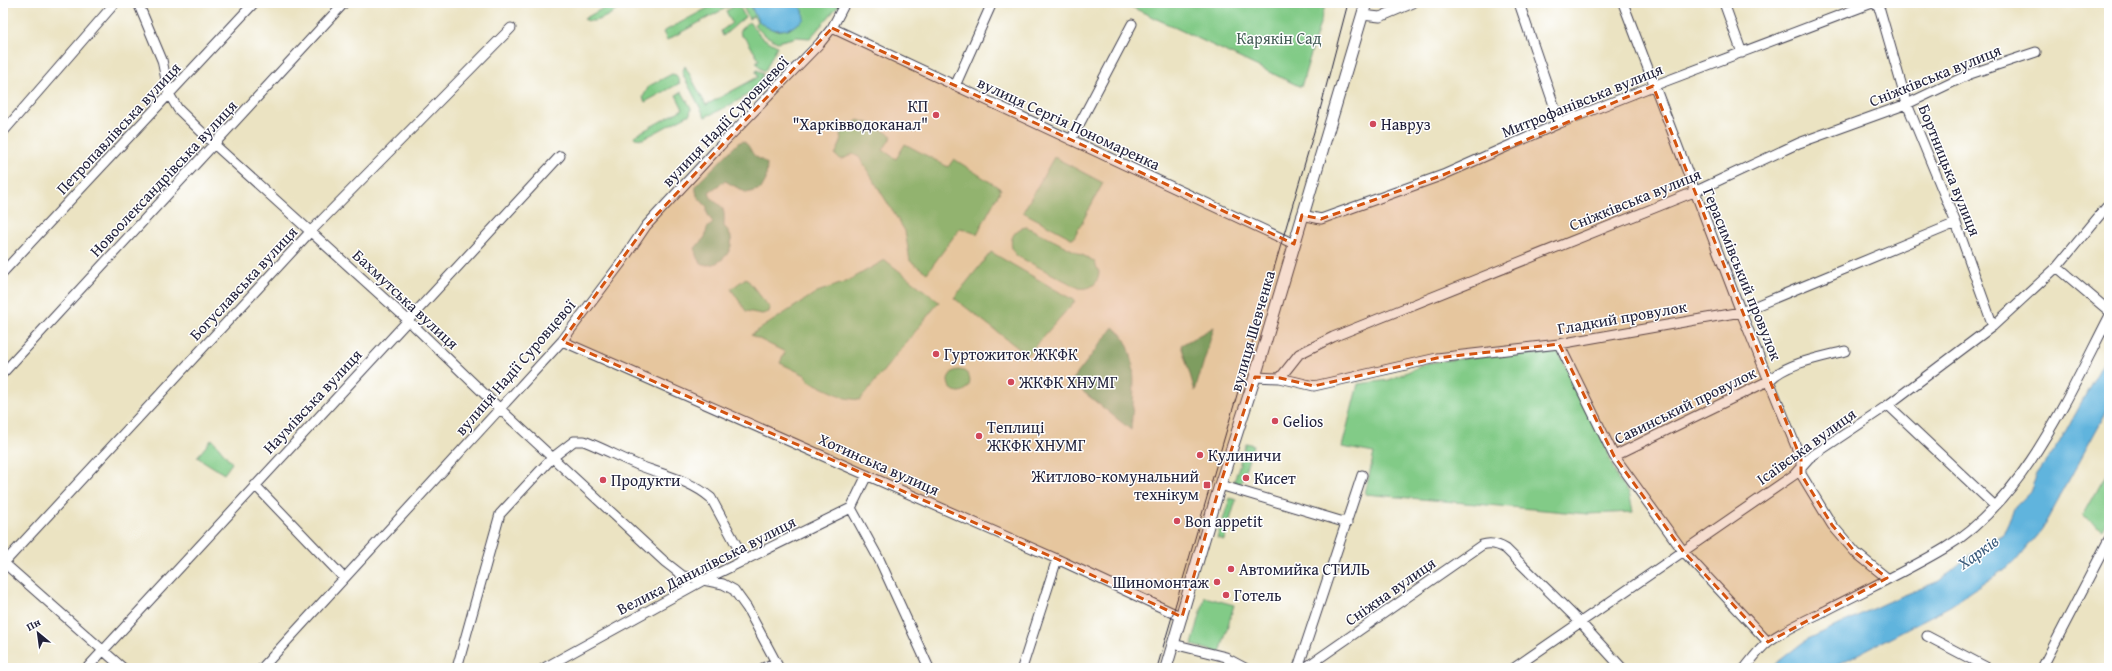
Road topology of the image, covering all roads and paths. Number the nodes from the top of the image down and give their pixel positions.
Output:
1 (115, 3) edge
2 (138, 3) edge
3 (254, 3) edge
4 (344, 3) edge
5 (845, 3) edge
6 (992, 3) edge
7 (1366, 3) edge
8 (1413, 3) edge
9 (1519, 3) edge
10 (1623, 3) edge
11 (1724, 3) edge
12 (1872, 3) edge
13 (1875, 3) edge
14 (1362, 15) junction
15 (1132, 24) dead end
16 (510, 28) dead end
17 (832, 28) junction
18 (2036, 52) dead end
19 (1742, 53) junction
20 (955, 86) junction
21 (1653, 86) junction
22 (169, 94) junction
23 (1907, 104) junction
24 (1560, 123) junction
25 (3, 132) edge
26 (1070, 140) junction
27 (214, 145) junction
28 (560, 156) dead end
29 (1694, 192) junction
30 (2109, 204) edge
31 (1302, 215) junction
32 (1956, 224) junction
33 (311, 231) junction
34 (1294, 244) junction
35 (2058, 267) junction
36 (3, 272) edge
37 (2109, 311) edge
38 (1741, 312) junction
39 (2109, 316) edge
40 (408, 320) junction
41 (1993, 326) junction
42 (562, 341) junction
43 (1559, 344) junction
44 (1845, 351) dead end
45 (3, 373) edge
46 (1255, 378) junction
47 (1280, 378) junction
48 (1770, 380) junction
49 (1888, 405) junction
50 (500, 409) junction
51 (1614, 456) junction
52 (552, 458) junction
53 (1802, 467) junction
54 (867, 475) junction
55 (1362, 475) dead end
56 (255, 485) junction
57 (1220, 485) junction
58 (1995, 506) junction
59 (851, 508) junction
60 (1347, 523) junction
61 (2109, 539) edge
62 (1683, 551) junction
63 (1057, 559) junction
64 (745, 561) junction
65 (3, 563) edge
66 (344, 578) junction
67 (1887, 578) junction
68 (702, 581) junction
69 (1182, 617) junction
70 (1580, 622) junction
71 (1927, 636) dead end
72 (1768, 642) junction
73 (1173, 644) junction
74 (104, 650) junction
75 (1304, 650) junction
76 (1226, 657) junction
77 (1314, 662) junction
78 (777, 665) edge
79 (87, 668) edge
80 (123, 668) edge
81 (262, 668) edge
82 (457, 668) edge
83 (544, 668) edge
84 (763, 668) edge
85 (929, 668) edge
86 (1022, 668) edge
87 (1166, 668) edge
88 (1235, 668) edge
89 (1245, 668) edge
90 (1298, 668) edge
91 (1305, 668) edge
92 (1514, 668) edge
93 (1622, 668) edge
94 (1745, 668) edge
95 (1988, 668) edge
96 (2042, 668) edge

1 - 25 street
2 - 22 street, Бахмутська вулиця
3 - 22 street, Петропавлівська вулиця
4 - 27 street, Новоолександрівська вулиця
5 - 17 street, вулиця Надії Суровцевої
6 - 20 street
7 - 14 main road, вулиця Шевченка
8 - 14 street
9 - 24 street
10 - 21 street, Герасимівський провулок
11 - 19 street
12 - 19 street, Митрофанівська вулиця
13 - 23 street, Бортницька вулиця
14 - 31 main road, вулиця Шевченка
15 - 26 street
16 - 33 street, Богуславська вулиця
17 - 20 street, вулиця Сергія Пономаренка
17 - 42 street, вулиця Надії Суровцевої
18 - 23 street, Сніжківська вулиця
19 - 21 street, Митрофанівська вулиця
20 - 26 street, вулиця Сергія Пономаренка
21 - 24 street, Митрофанівська вулиця
21 - 29 street, Герасимівський провулок
22 - 27 street, Бахмутська вулиця
22 - 36 street, Петропавлівська вулиця
23 - 29 street, Сніжківська вулиця
23 - 32 street, Бортницька вулиця
24 - 31 street, Митрофанівська вулиця
26 - 34 street, вулиця Сергія Пономаренка
27 - 33 street, Бахмутська вулиця
27 - 45 street, Новоолександрівська вулиця
28 - 40 street, Наумівська вулиця
29 - 38 street, Герасимівський провулок
29 - 47 street, Сніжківська вулиця
30 - 35 street, Ісаївська вулиця
31 - 34 main road, вулиця Шевченка
32 - 38 street, Гладкий провулок
32 - 41 street, Бортницька вулиця
33 - 40 street, Бахмутська вулиця
33 - 65 street, Богуславська вулиця
34 - 46 main road, вулиця Шевченка
35 - 37 street
35 - 41 street, Ісаївська вулиця
38 - 43 street, Гладкий провулок
38 - 48 street, Герасимівський провулок
39 - 58 street
40 - 50 street, Бахмутська вулиця
40 - 56 street, Наумівська вулиця
41 - 49 street, Ісаївська вулиця
42 - 50 street, вулиця Надії Суровцевої
42 - 54 street, Хотинська вулиця
43 - 47 street, Гладкий провулок
43 - 51 street
44 - 48 street, Савинський провулок
46 - 47 street
46 - 57 main road, вулиця Шевченка
48 - 51 street, Савинський провулок
48 - 53 street, Герасимівський провулок
49 - 53 street, Ісаївська вулиця
49 - 58 street
50 - 52 street, Бахмутська вулиця
50 - 66 street, вулиця Надії Суровцевої
51 - 62 street
52 - 64 street
52 - 68 street, Бахмутська вулиця
52 - 82 street
53 - 62 street, Ісаївська вулиця
53 - 67 street, Герасимівський провулок
54 - 59 street
54 - 63 street, Хотинська вулиця
55 - 60 street
56 - 66 street
56 - 74 street, Наумівська вулиця
57 - 60 street
57 - 69 main road, вулиця Шевченка
58 - 67 street
59 - 64 street, Велика Данилівська вулиця
59 - 85 street
60 - 75 street
61 - 96 street
62 - 70 street, Ісаївська вулиця
62 - 72 street
63 - 69 street, Хотинська вулиця
63 - 86 street
64 - 68 street, Велика Данилівська вулиця
65 - 74 street
66 - 81 street, вулиця Надії Суровцевої
67 - 72 street
68 - 78 street, Бахмутська вулиця
68 - 83 street, Велика Данилівська вулиця
69 - 73 main road, вулиця Шевченка
70 - 77 street, Сніжна вулиця
70 - 92 street, Ісаївська вулиця
70 - 93 street
71 - 95 street
72 - 94 street
73 - 76 street
73 - 87 main road, вулиця Шевченка
74 - 79 street, Наумівська вулиця
74 - 80 street
75 - 77 street
75 - 90 street
76 - 88 street
76 - 89 street
77 - 91 street, Сніжна вулиця
78 - 84 street

